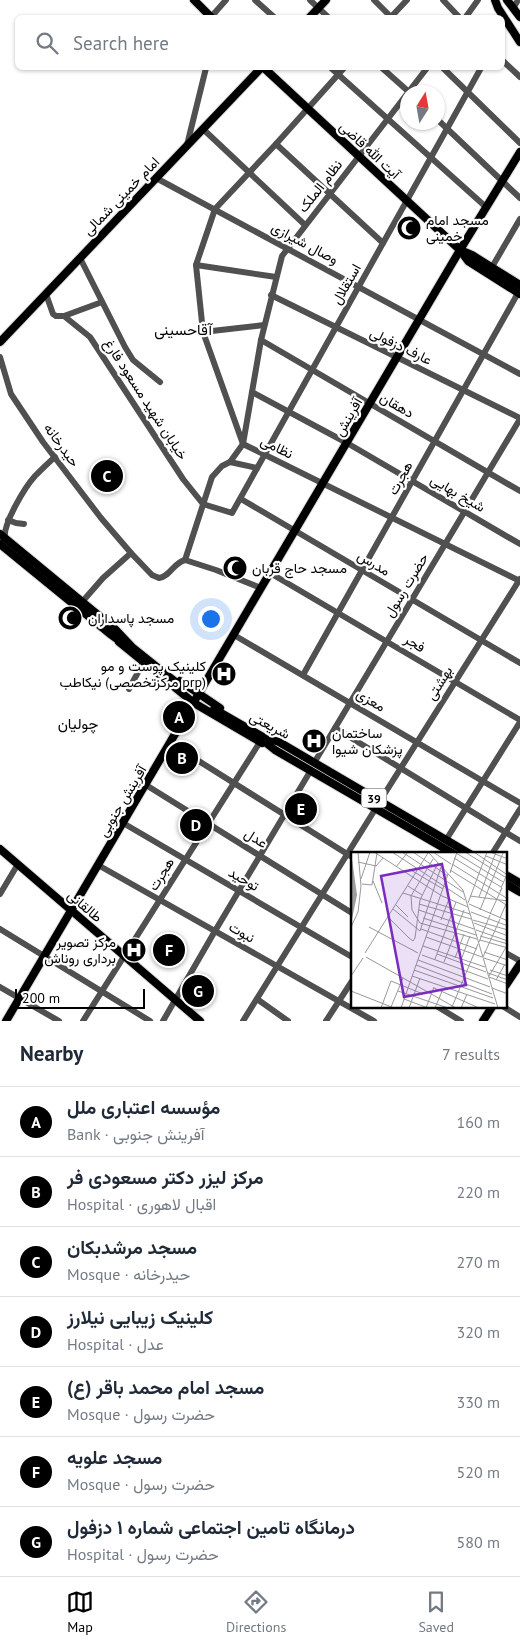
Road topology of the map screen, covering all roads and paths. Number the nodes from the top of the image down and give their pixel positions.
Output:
1 (194, 0) edge
2 (226, 0) edge
3 (256, 0) edge
4 (310, 0) edge
5 (326, 0) edge
6 (374, 0) edge
7 (406, 0) edge
8 (443, 0) edge
9 (478, 0) edge
10 (518, 0) edge
11 (510, 2) edge
12 (495, 3) edge
13 (318, 8) junction
14 (209, 15) edge
15 (213, 15) edge
16 (272, 15) edge
17 (312, 15) edge
18 (326, 15) edge
19 (389, 15) edge
20 (393, 15) edge
21 (457, 15) edge
22 (467, 15) edge
23 (500, 15) edge
24 (520, 17) edge
25 (505, 25) edge
26 (520, 42) edge
27 (505, 63) edge
28 (206, 70) edge
29 (260, 70) edge
30 (264, 70) edge
31 (333, 70) edge
32 (342, 70) edge
33 (384, 70) edge
34 (424, 70) edge
35 (445, 70) edge
36 (480, 70) edge
37 (338, 74) junction
38 (520, 77) edge
39 (400, 85) edge
40 (413, 85) edge
41 (468, 92) junction
42 (400, 102) edge
43 (308, 108) junction
44 (388, 118) junction
45 (203, 129) junction
46 (447, 129) junction
47 (520, 143) edge
48 (276, 144) junction
49 (187, 145) junction
50 (520, 152) edge
51 (358, 156) junction
52 (431, 157) junction
53 (249, 172) junction
54 (156, 178) junction
55 (502, 181) junction
56 (330, 194) junction
57 (520, 198) edge
58 (407, 201) junction
59 (486, 207) junction
60 (215, 209) junction
61 (520, 219) edge
62 (305, 225) junction
63 (383, 243) junction
64 (288, 248) junction
65 (460, 250) junction
66 (80, 258) junction
67 (196, 265) junction
68 (492, 267) junction
69 (276, 277) junction
70 (359, 287) junction
71 (519, 291) edge
72 (46, 294) junction
73 (271, 295) junction
74 (102, 302) junction
75 (64, 316) junction
76 (420, 320) junction
77 (264, 325) junction
78 (335, 327) junction
79 (203, 332) junction
80 (260, 340) junction
81 (0, 342) edge
82 (484, 354) junction
83 (0, 358) edge
84 (397, 358) junction
85 (312, 370) junction
86 (520, 374) edge
87 (160, 382) dead end
88 (464, 390) junction
89 (252, 392) junction
90 (370, 404) junction
91 (288, 412) junction
92 (520, 419) edge
93 (435, 442) junction
94 (347, 443) junction
95 (243, 444) junction
96 (265, 454) junction
97 (55, 457) junction
98 (230, 462) junction
99 (257, 468) junction
100 (488, 473) junction
101 (412, 481) junction
102 (323, 483) junction
103 (520, 491) edge
104 (241, 499) junction
105 (203, 504) junction
106 (465, 512) junction
107 (392, 517) junction
108 (8, 520) junction
109 (24, 524) dead end
110 (295, 531) junction
111 (2, 539) edge
112 (445, 544) junction
113 (520, 544) edge
114 (131, 553) junction
115 (185, 560) junction
116 (362, 570) junction
117 (270, 573) junction
118 (520, 580) edge
119 (262, 588) junction
120 (412, 600) junction
121 (82, 602) junction
122 (338, 613) junction
123 (112, 631) junction
124 (234, 635) junction
125 (481, 640) junction
126 (387, 641) junction
127 (143, 663) junction
128 (520, 663) edge
129 (304, 675) junction
130 (455, 682) junction
131 (129, 689) dead end
132 (182, 689) junction
133 (199, 695) junction
134 (350, 702) junction
135 (194, 703) junction
136 (213, 710) junction
137 (520, 721) edge
138 (335, 728) junction
139 (260, 742) junction
140 (417, 742) junction
141 (170, 743) junction
142 (277, 746) junction
143 (313, 767) junction
144 (401, 768) junction
145 (483, 781) junction
146 (234, 783) junction
147 (146, 785) junction
148 (520, 803) edge
149 (378, 805) junction
150 (466, 808) junction
151 (520, 809) edge
152 (285, 815) junction
153 (123, 823) junction
154 (208, 823) junction
155 (506, 832) junction
156 (520, 841) edge
157 (442, 847) edge
158 (0, 849) edge
159 (352, 852) edge
160 (462, 852) edge
161 (493, 852) edge
162 (260, 855) junction
163 (350, 856) edge
164 (185, 859) junction
165 (18, 864) junction
166 (98, 865) junction
167 (508, 876) edge
168 (520, 883) edge
169 (508, 885) edge
170 (239, 890) junction
171 (520, 892) edge
172 (322, 893) junction
173 (0, 894) edge
174 (159, 900) junction
175 (72, 911) junction
176 (351, 912) edge
177 (301, 926) junction
178 (0, 929) edge
179 (215, 931) junction
180 (508, 954) edge
181 (124, 955) junction
182 (44, 956) junction
183 (351, 956) edge
184 (520, 962) edge
185 (276, 966) junction
186 (508, 982) edge
187 (351, 983) edge
188 (0, 987) edge
189 (102, 991) junction
190 (19, 998) junction
191 (257, 999) junction
192 (176, 1000) junction
193 (339, 1001) junction
194 (351, 1008) edge
195 (351, 1008) edge
196 (440, 1008) edge
197 (491, 1008) edge
198 (506, 1008) edge
199 (520, 1017) edge
200 (6, 1021) edge
201 (59, 1021) edge
202 (83, 1021) edge
203 (150, 1021) edge
204 (163, 1021) edge
205 (200, 1021) edge
206 (242, 1021) edge
207 (288, 1021) edge
208 (326, 1021) edge
209 (374, 1021) edge
210 (461, 1021) edge
211 (483, 1021) edge

1 - 14 main road
2 - 15 street
3 - 16 street
4 - 13 street
5 - 13 main road
6 - 19 street
7 - 20 street
8 - 21 street
9 - 22 street
10 - 11 street
11 - 24 main road
12 - 23 main road
13 - 17 main road
13 - 18 street
25 - 26 main road
27 - 38 street
28 - 49 street
29 - 45 main road, امام خمینی شمالی
30 - 43 main road, آیت الله قاضی
31 - 37 street
32 - 37 street
33 - 39 street
34 - 40 street, نظام الملک
35 - 41 street
36 - 41 street, استقلال
37 - 43 street
37 - 44 street
41 - 46 street, استقلال
41 - 47 street
42 - 44 street, نظام الملک
43 - 48 street
43 - 51 main road, آیت الله قاضی
44 - 51 street, نظام الملک
44 - 52 street
45 - 49 main road, امام خمینی شمالی
45 - 53 street
46 - 52 street, استقلال
46 - 55 street
48 - 53 street
48 - 56 street
49 - 54 main road, امام خمینی شمالی
50 - 55 main road, آفرینش
51 - 56 street, نظام الملک
51 - 58 main road, آیت الله قاضی
52 - 58 street, استقلال
52 - 59 street
53 - 60 street
53 - 62 street
54 - 60 street, وصال شیرازی
54 - 66 main road, امام خمینی شمالی
55 - 57 street
55 - 59 main road, آفرینش
56 - 62 street, نظام الملک
56 - 63 street
58 - 63 street, استقلال
58 - 65 main road, آیت الله قاضی
59 - 65 main road, آفرینش
60 - 64 street, وصال شیرازی
60 - 67 street, نظامی
61 - 68 street
62 - 64 street, نظام الملک
63 - 70 street, استقلال
64 - 69 street, نظام الملک
64 - 70 street, وصال شیرازی
65 - 68 main road
65 - 71 main road, آیت الله قاضی
65 - 76 main road, آفرینش
66 - 72 main road, امام خمینی شمالی
66 - 74 street
67 - 69 street
67 - 79 street, نظامی
68 - 71 main road
69 - 73 street, نظام الملک
70 - 76 street, وصال شیرازی
70 - 78 street, استقلال
71 - 82 street, هجرت
72 - 75 street, خیابان شهید مسعود فارغ
72 - 81 main road, امام خمینی شمالی
73 - 77 street, نظام الملک
73 - 78 street, عارف دزفولی
74 - 75 street
74 - 87 street
75 - 105 street, خیابان شهید مسعود فارغ
76 - 82 street, وصال شیرازی
76 - 84 main road, آفرینش
77 - 79 street
77 - 80 street, نظام الملک
78 - 84 street, عارف دزفولی
78 - 85 street, استقلال
79 - 95 street, نظامی
80 - 85 street, دهقان
80 - 89 street, نظام الملک
82 - 86 street, وصال شیرازی
82 - 88 street, هجرت
83 - 97 street, حیدرخانه
84 - 88 street, عارف دزفولی
84 - 90 main road, آفرینش
85 - 90 street, دهقان
85 - 91 street, استقلال
88 - 92 street, عارف دزفولی
88 - 93 street, هجرت
89 - 91 street, شیخ بهایی
89 - 95 street, نظام الملک
90 - 93 street, دهقان
90 - 94 main road, آفرینش
91 - 94 street, شیخ بهایی
91 - 96 street, استقلال
92 - 100 street, حضرت رسول
93 - 100 street, دهقان
93 - 101 street, هجرت
94 - 101 street, شیخ بهایی
94 - 102 main road, آفرینش
95 - 96 street, نظامی
95 - 98 street
96 - 99 street, استقلال
96 - 102 street, نظامی
97 - 108 street
97 - 114 street, حیدرخانه
98 - 99 street
98 - 105 street
99 - 104 street, استقلال
100 - 103 street, دهقان
100 - 106 street, حضرت رسول
101 - 106 street, شیخ بهایی
101 - 107 street, هجرت
102 - 107 street, نظامی
102 - 110 main road, آفرینش
104 - 105 street, استقلال
104 - 110 street, مدرس
105 - 115 street
106 - 112 street, حضرت رسول
106 - 113 street, شیخ بهایی
107 - 112 street, نظامی
107 - 116 street, هجرت
108 - 109 street
108 - 111 street
110 - 116 street, مدرس
110 - 117 main road, آفرینش
111 - 121 main road
111 - 123 main road
112 - 118 street, نظامی
112 - 120 street, حضرت رسول
114 - 115 street, حیدرخانه
114 - 121 street
115 - 119 street
116 - 120 street, مدرس
116 - 122 street, هجرت
117 - 119 main road, آفرینش
117 - 122 street, فجر
118 - 125 street, بهشتی
119 - 124 main road, آفرینش
120 - 125 street, مدرس
120 - 126 street, حضرت رسول
121 - 123 main road
122 - 126 street, فجر
122 - 129 street, هجرت
123 - 127 main road
123 - 132 main road
124 - 129 street, معزی
124 - 133 main road, آفرینش
125 - 128 street, مدرس
125 - 130 street, بهشتی
126 - 130 street, فجر
126 - 134 street, حضرت رسول
127 - 131 street
127 - 132 main road
129 - 134 street, معزی
130 - 137 street, فجر
130 - 140 street, بهشتی
132 - 133 main road
132 - 135 main road
133 - 135 main road, آفرینش
133 - 136 main road
134 - 138 street, حضرت رسول
134 - 140 street, معزی
135 - 136 main road
135 - 141 main road, آفرینش جنوبی
136 - 139 main road
136 - 142 main road, شریعتی / 39
137 - 145 street
138 - 143 street, حضرت رسول
138 - 144 street
139 - 142 main road
139 - 146 street, هجرت
140 - 144 street, بهشتی
140 - 145 street, معزی
141 - 146 street
141 - 147 main road, آفرینش جنوبی
142 - 143 main road, شریعتی / 39
143 - 149 main road, شریعتی / 39
143 - 152 street, حضرت رسول
144 - 149 street, بهشتی
144 - 150 street
145 - 148 street, معزی
145 - 150 street
146 - 152 street
146 - 154 street, هجرت
147 - 153 main road, آفرینش جنوبی
147 - 154 street, عدل
149 - 157 main road, شریعتی / 39
149 - 159 street, بهشتی
150 - 155 street
150 - 157 street
151 - 155 street
152 - 162 street, حضرت رسول
152 - 163 street
153 - 164 street, توحید
153 - 166 main road, آفرینش جنوبی
154 - 162 street, عدل
154 - 164 street, هجرت
155 - 156 street
155 - 161 street
157 - 160 main road, شریعتی / 39
158 - 165 main road, طالقانی
162 - 170 street, حضرت رسول
162 - 172 street, عدل
163 - 172 street, بهشتی
164 - 170 street, توحید
164 - 174 street, هجرت
165 - 173 street
165 - 175 main road, طالقانی
166 - 174 street, نبوت
166 - 175 main road, آفرینش جنوبی
167 - 168 main road
169 - 171 main road
170 - 177 street, توحید
170 - 179 street, حضرت رسول
172 - 176 street, عدل
172 - 177 street, بهشتی
174 - 179 street, نبوت
174 - 181 street, هجرت
175 - 181 main road, طالقانی
175 - 182 main road
177 - 183 street, توحید
177 - 185 street, بهشتی
178 - 182 street
179 - 185 street, نبوت
179 - 192 street, حضرت رسول
180 - 184 street
181 - 189 street, هجرت
181 - 192 main road, طالقانی
182 - 189 street
182 - 190 main road
184 - 186 main road
185 - 191 street, بهشتی
185 - 193 street, نبوت
187 - 193 street
188 - 190 street
189 - 202 street, هجرت
189 - 203 street
190 - 200 main road
190 - 201 street
191 - 206 street, بهشتی
191 - 207 street
192 - 204 street, حضرت رسول
192 - 205 main road, طالقانی
193 - 195 street, نبوت
193 - 208 street
194 - 209 street, نبوت
196 - 210 street
197 - 211 main road
198 - 199 street

